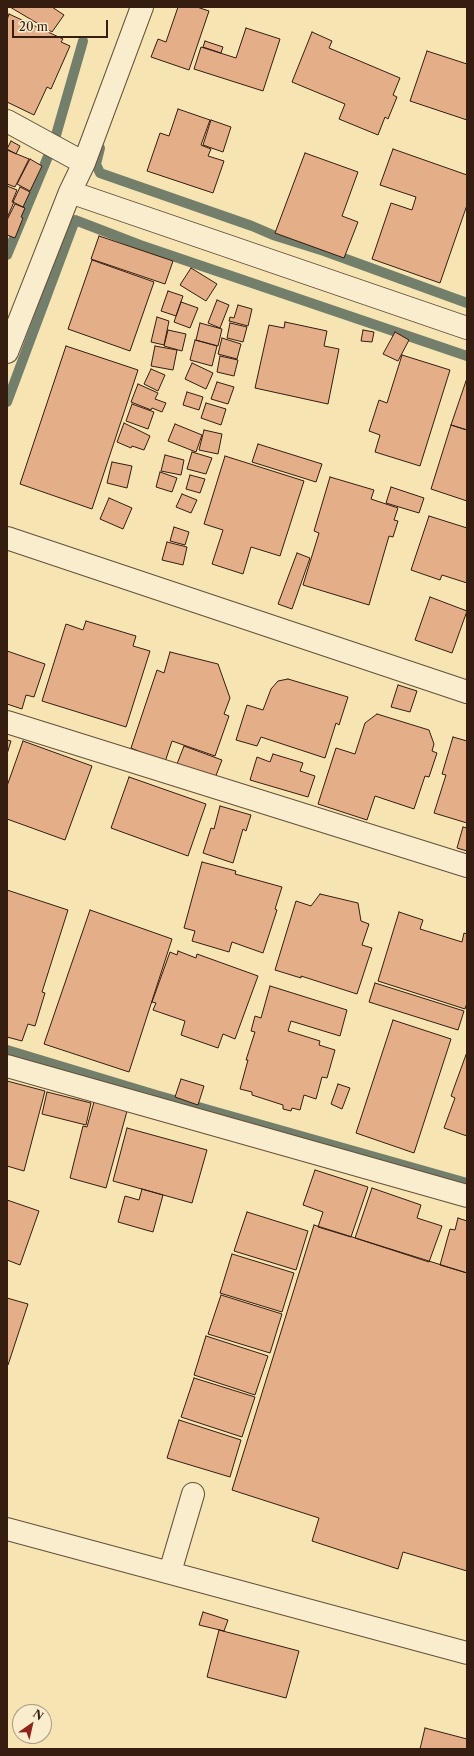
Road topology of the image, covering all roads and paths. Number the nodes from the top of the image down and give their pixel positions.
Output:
1 (142, 7) edge
2 (7, 121) edge
3 (84, 162) junction
4 (70, 192) junction
5 (467, 328) edge
6 (7, 352) edge
7 (7, 538) edge
8 (467, 692) edge
9 (7, 722) edge
10 (467, 866) edge
11 (7, 1066) edge
12 (467, 1196) edge
13 (193, 1494) dead end
14 (7, 1529) edge
15 (170, 1572) junction
16 (467, 1653) edge

1 - 3 street
2 - 3 street
3 - 4 street
4 - 5 street
4 - 6 street
7 - 8 street
9 - 10 street
11 - 12 street
13 - 15 street
14 - 15 street
15 - 16 street

